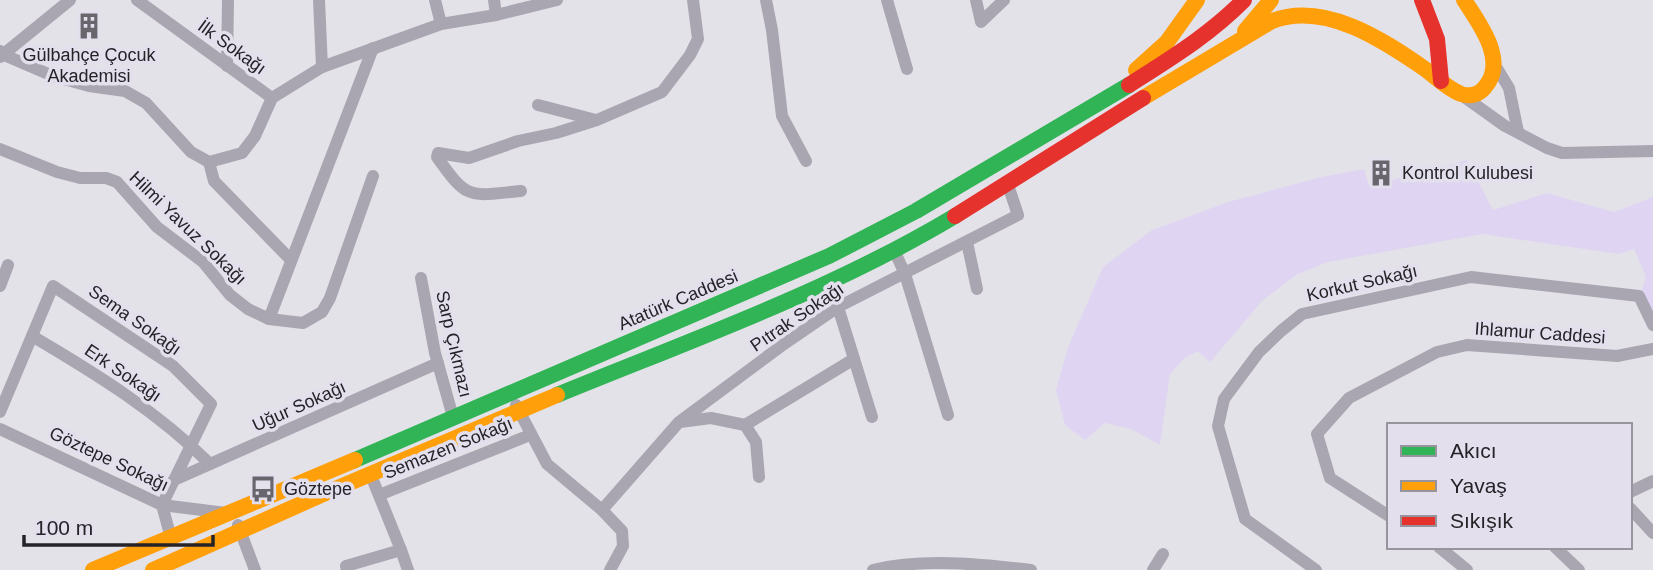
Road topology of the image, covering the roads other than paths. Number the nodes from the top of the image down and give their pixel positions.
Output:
1 (70, 0) edge
2 (137, 0) edge
3 (228, 0) edge
4 (319, 0) edge
5 (435, 0) edge
6 (494, 0) edge
7 (557, 0) edge
8 (693, 0) edge
9 (766, 0) edge
10 (887, 0) edge
11 (976, 0) edge
12 (1004, 0) edge
13 (1197, 0) edge
14 (1244, 0) edge
15 (1270, 0) edge
16 (1422, 0) edge
17 (1451, 0) edge
18 (1464, 0) edge
19 (496, 15) junction
20 (441, 24) junction
21 (373, 48) junction
22 (1, 54) edge
23 (1215, 56) junction
24 (1495, 65) junction
25 (228, 66) junction
26 (322, 67) junction
27 (907, 69) dead end
28 (1441, 81) junction
29 (1459, 93) junction
30 (1111, 97) junction
31 (272, 98) junction
32 (538, 105) dead end
33 (597, 120) junction
34 (1518, 132) junction
35 (0, 149) edge
36 (1653, 151) edge
37 (806, 161) dead end
38 (209, 162) junction
39 (373, 176) dead end
40 (1008, 184) junction
41 (521, 191) dead end
42 (967, 242) junction
43 (894, 250) junction
44 (290, 259) junction
45 (8, 265) dead end
46 (905, 274) junction
47 (421, 278) dead end
48 (0, 286) edge
49 (977, 289) dead end
50 (838, 307) junction
51 (269, 319) junction
52 (1653, 326) edge
53 (32, 336) junction
54 (1653, 349) edge
55 (854, 359) junction
56 (438, 363) junction
57 (511, 394) junction
58 (519, 411) junction
59 (0, 412) edge
60 (948, 415) dead end
61 (453, 417) junction
62 (872, 417) dead end
63 (679, 422) junction
64 (745, 425) junction
65 (0, 429) edge
66 (530, 435) junction
67 (191, 445) junction
68 (210, 464) junction
69 (370, 473) junction
70 (759, 477) dead end
71 (174, 480) junction
72 (1653, 481) edge
73 (1632, 491) edge
74 (379, 495) junction
75 (162, 505) junction
76 (602, 510) junction
77 (1632, 510) edge
78 (229, 513) junction
79 (1387, 515) edge
80 (241, 529) junction
81 (1653, 533) edge
82 (171, 538) junction
83 (1441, 549) edge
84 (1557, 549) edge
85 (401, 550) junction
86 (1163, 554) dead end
87 (93, 570) edge
88 (153, 570) edge
89 (255, 570) edge
90 (347, 570) edge
91 (408, 570) edge
92 (610, 570) edge
93 (873, 570) edge
94 (1031, 570) edge
95 (1153, 570) edge
96 (1316, 570) edge
97 (1467, 570) edge
98 (1579, 570) edge

1 - 22 street
2 - 25 street, İlk Sokağı
3 - 25 street
4 - 26 street
5 - 20 street
6 - 19 street
7 - 19 street
8 - 33 street
9 - 37 street
10 - 27 street
11 - 12 street
13 - 30 main road
14 - 30 main road, Atatürk Caddesi
15 - 23 main road
16 - 28 main road
17 - 24 main road
18 - 24 main road
19 - 20 street
20 - 21 street
21 - 26 street
21 - 44 street
22 - 38 street
23 - 28 main road
23 - 40 main road
24 - 29 main road
24 - 34 street
25 - 31 street, İlk Sokağı
26 - 31 street
28 - 29 main road
29 - 34 street
30 - 57 main road, Atatürk Caddesi
31 - 38 street
32 - 33 street
33 - 41 street
34 - 36 street
35 - 51 street, Hilmi Yavuz Sokağı
38 - 44 street
39 - 51 street, Hilmi Yavuz Sokağı
40 - 42 street, Pıtrak Sokağı
40 - 43 main road
42 - 46 street, Pıtrak Sokağı
42 - 49 street
43 - 46 street
43 - 58 main road
44 - 51 street
45 - 48 street
46 - 50 street, Pıtrak Sokağı
46 - 60 street
47 - 56 street, Sarp Çıkmazı
50 - 55 street
50 - 63 street, Pıtrak Sokağı
52 - 96 street, Korkut Sokağı
53 - 59 street, Sema Sokağı
53 - 67 street, Erk Sokağı
53 - 67 street, Sema Sokağı
54 - 79 street, Ihlamur Caddesi
55 - 62 street
55 - 64 street
56 - 61 street, Sarp Çıkmazı
56 - 68 street, Uğur Sokağı
57 - 58 street
57 - 61 main road, Atatürk Caddesi
58 - 66 street
58 - 69 main road
61 - 78 main road, Atatürk Caddesi
63 - 64 street
63 - 76 street, Pıtrak Sokağı
64 - 70 street
65 - 75 street, Göztepe Sokağı
66 - 74 street, Semazen Sokağı
66 - 76 street
67 - 68 street, Erk Sokağı
67 - 71 street, Sema Sokağı
68 - 71 street, Uğur Sokağı
69 - 74 street
69 - 80 main road
71 - 75 street, Sema Sokağı
72 - 73 street
74 - 85 street
75 - 78 street, Göztepe Sokağı
75 - 82 street
76 - 92 street
77 - 81 street
78 - 80 street
78 - 82 main road, Atatürk Caddesi
80 - 88 main road
80 - 89 street
82 - 87 main road, Atatürk Caddesi
83 - 97 street
84 - 98 street
85 - 90 street
85 - 91 street
86 - 95 street
93 - 94 street

